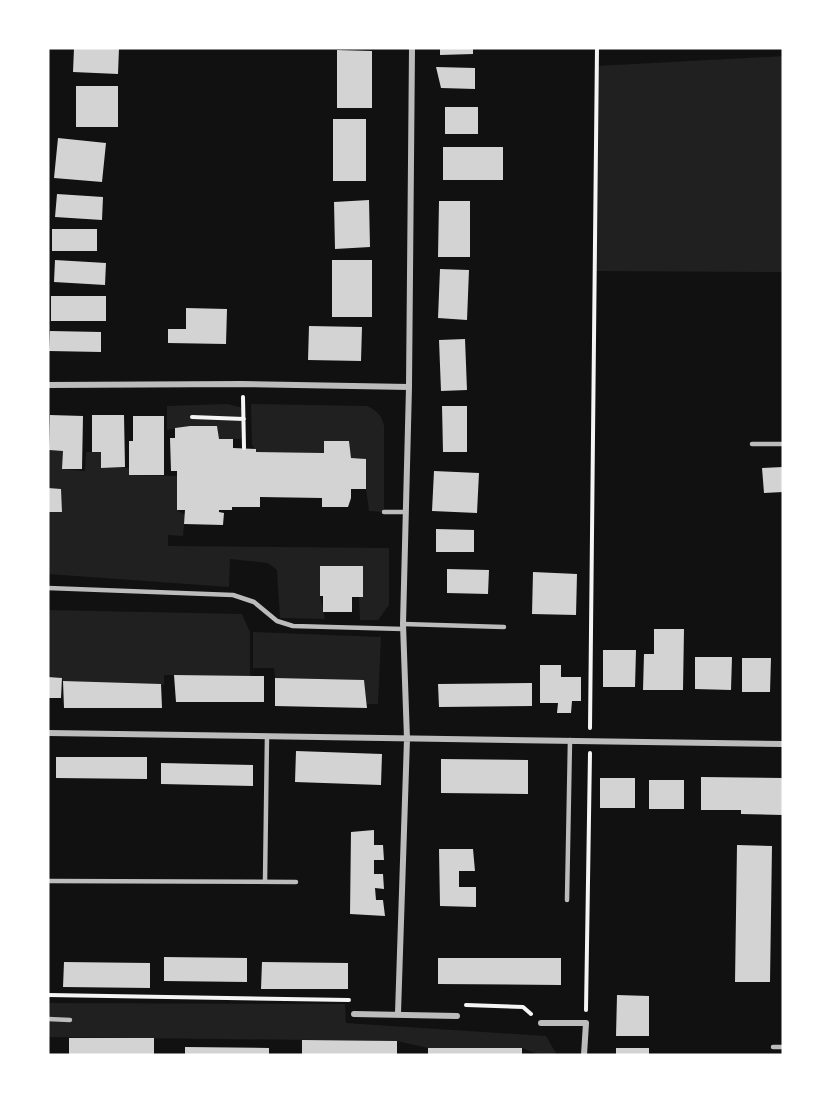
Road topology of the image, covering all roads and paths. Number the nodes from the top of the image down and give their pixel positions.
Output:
1 (412, 48) edge
2 (597, 48) edge
3 (242, 384) junction
4 (48, 385) edge
5 (409, 387) junction
6 (192, 417) dead end
7 (243, 419) junction
8 (752, 444) dead end
9 (783, 444) edge
10 (244, 448) dead end
11 (384, 512) dead end
12 (405, 512) junction
13 (48, 588) edge
14 (403, 626) junction
15 (504, 627) dead end
16 (48, 733) edge
17 (267, 736) junction
18 (407, 739) junction
19 (570, 740) junction
20 (590, 741) junction
21 (783, 744) edge
22 (48, 880) edge
23 (265, 882) junction
24 (296, 882) dead end
25 (567, 900) dead end
26 (48, 995) edge
27 (398, 1013) junction
28 (354, 1014) joint
29 (457, 1016) joint
30 (48, 1019) edge
31 (70, 1020) dead end
32 (541, 1023) joint
33 (586, 1023) junction
34 (773, 1047) dead end
35 (783, 1047) edge
36 (584, 1055) edge

1 - 5 street
2 - 20 path
3 - 4 street
3 - 5 street
3 - 7 path
5 - 12 street
6 - 7 path
7 - 10 path
8 - 9 lane
11 - 12 lane
12 - 14 street
13 - 14 lane
14 - 15 lane
14 - 18 street
16 - 17 street
17 - 18 street
17 - 23 lane
18 - 19 street
18 - 27 street
19 - 20 street
19 - 25 lane
20 - 21 street
20 - 33 path
22 - 23 lane
23 - 24 lane
26 - 28 path
27 - 28 street
27 - 29 street
29 - 32 path
30 - 31 lane
32 - 33 street
33 - 36 street
34 - 35 lane

